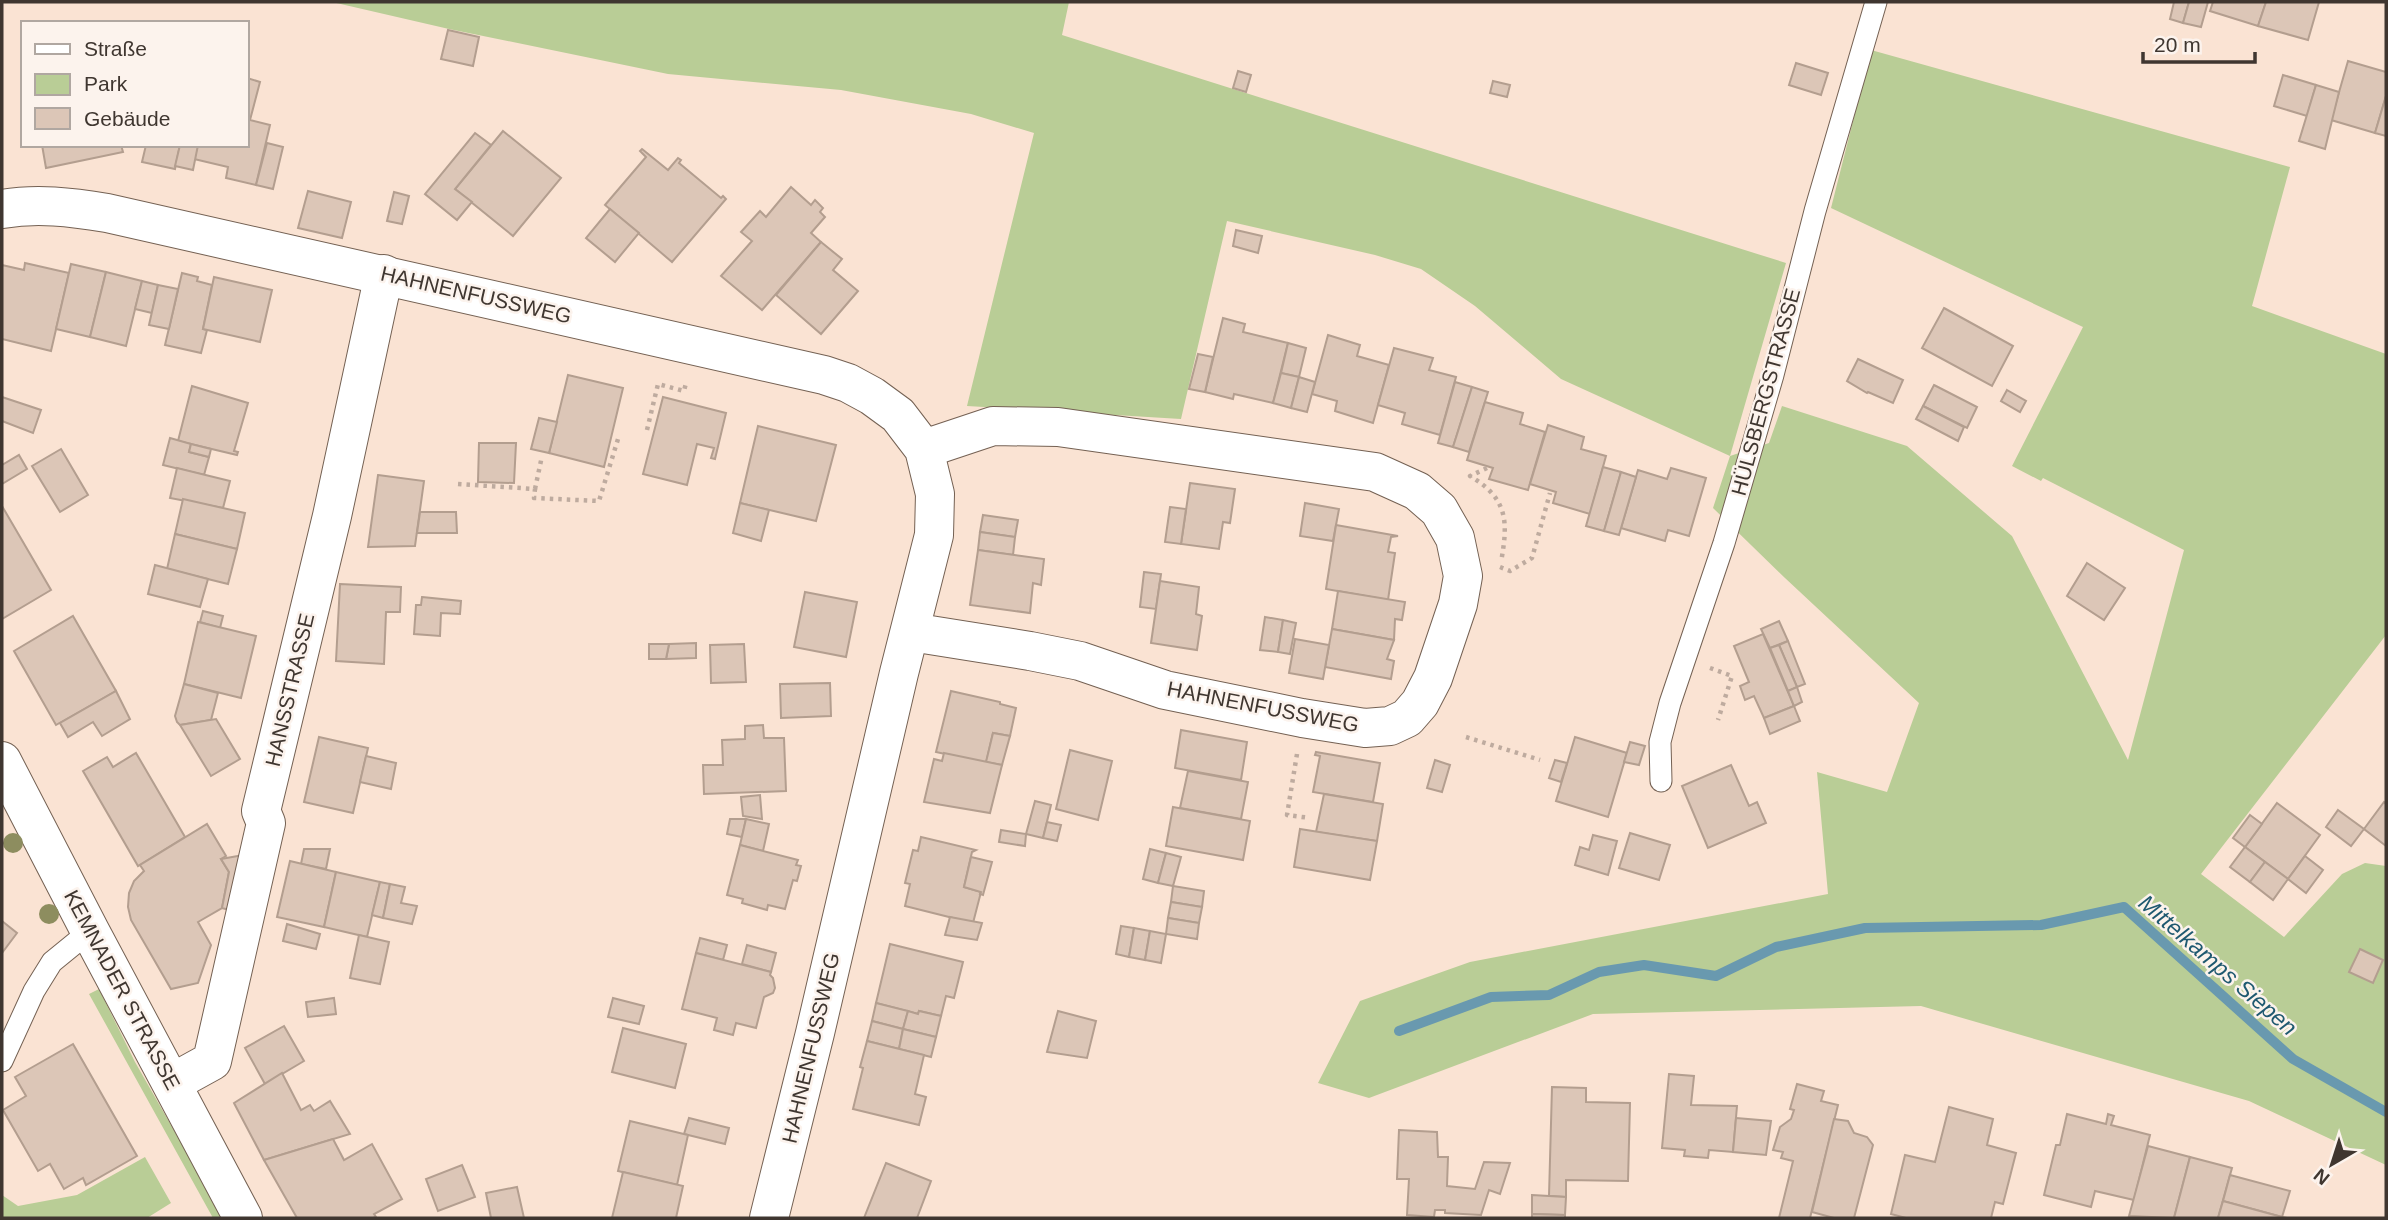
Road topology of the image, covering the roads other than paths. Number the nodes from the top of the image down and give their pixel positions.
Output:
1 (1877, 2) edge
2 (2, 209) edge
3 (384, 274) junction
4 (924, 449) junction
5 (911, 632) junction
6 (2, 761) edge
7 (1661, 781) dead end
8 (90, 932) junction
9 (2, 1061) edge
10 (172, 1083) junction
11 (243, 1218) edge
12 (769, 1218) edge

1 - 7 lane, HÜLSBERGSTRASSE
2 - 3 street, HAHNENFUSSWEG
3 - 4 street, HAHNENFUSSWEG
3 - 10 street, HANSSTRASSE
4 - 5 street, HAHNENFUSSWEG
4 - 5 street, HAHNENFUSSWEG
5 - 12 street, HAHNENFUSSWEG
6 - 8 street, KEMNADER STRASSE
8 - 9 lane
8 - 10 street, KEMNADER STRASSE
10 - 11 street, KEMNADER STRASSE

